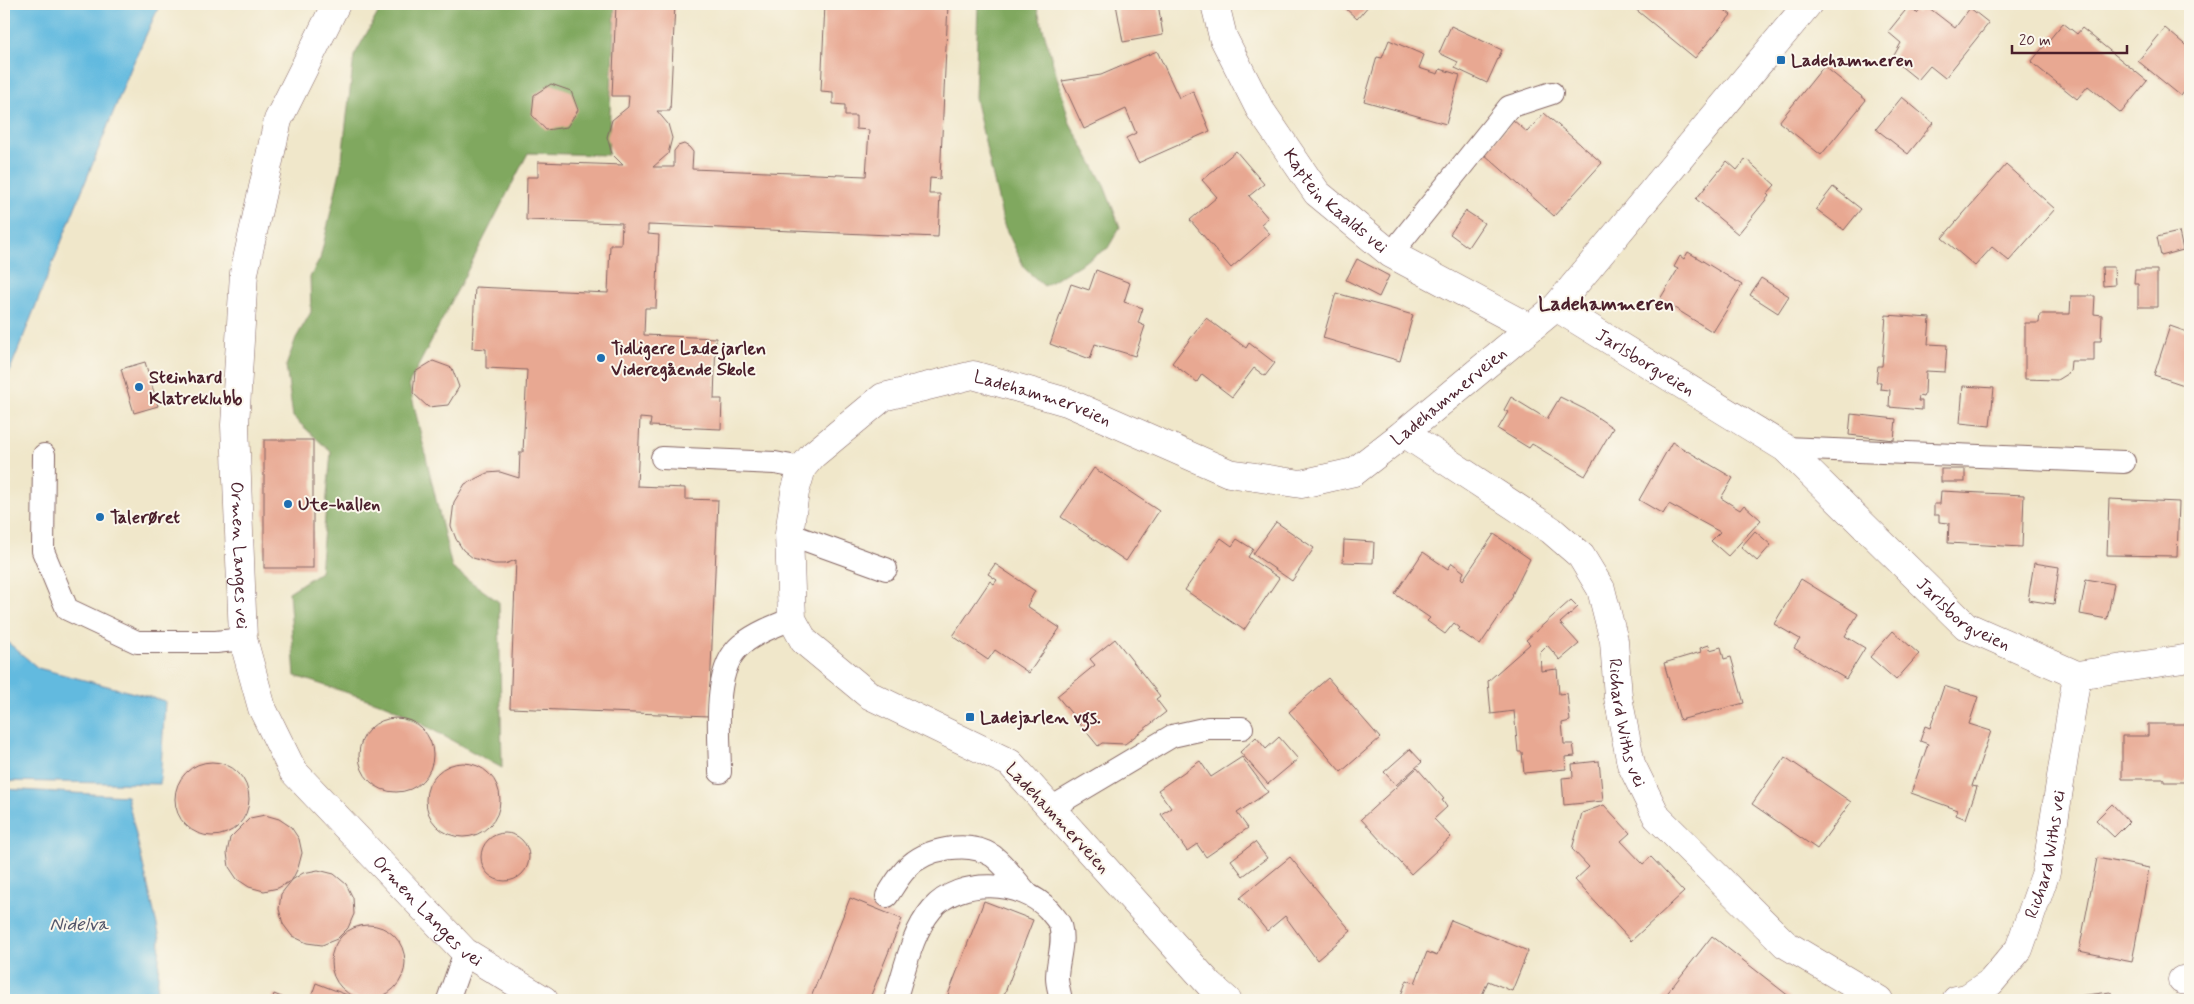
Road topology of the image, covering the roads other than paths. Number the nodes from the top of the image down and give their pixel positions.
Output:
1 (336, 4) edge
2 (1215, 4) edge
3 (1808, 4) edge
4 (1552, 93) dead end
5 (1391, 254) junction
6 (1556, 307) junction
7 (1530, 328) junction
8 (1404, 433) junction
9 (1785, 448) junction
10 (44, 455) dead end
11 (662, 458) dead end
12 (2124, 462) dead end
13 (802, 468) junction
14 (789, 534) junction
15 (886, 569) dead end
16 (792, 619) junction
17 (243, 640) junction
18 (2190, 658) edge
19 (2078, 675) junction
20 (1242, 728) dead end
21 (720, 772) dead end
22 (1051, 808) junction
23 (1027, 893) junction
24 (887, 896) dead end
25 (465, 952) junction
26 (448, 1000) edge
27 (544, 1000) edge
28 (895, 1000) edge
29 (1062, 1000) edge
30 (1227, 1000) edge
31 (1879, 1000) edge
32 (1956, 1000) edge

1 - 17 street, Ormen Langes vei
2 - 5 street, Kaptein Kaalds vei
3 - 6 street, Ladehammerveien
4 - 5 lane
5 - 7 street, Kaptein Kaalds vei
6 - 7 street, Ladehammerveien
6 - 9 street, Jarlsborgveien
7 - 8 street, Ladehammerveien
8 - 13 street, Ladehammerveien
8 - 31 street, Richard Withs vei
9 - 12 lane, Jarlsborgveien
9 - 19 street, Jarlsborgveien
10 - 17 lane
11 - 13 lane
13 - 14 street, Ladehammerveien
14 - 15 lane
14 - 16 street, Ladehammerveien
16 - 21 lane
16 - 22 street, Ladehammerveien
17 - 25 street, Ormen Langes vei
18 - 19 street
19 - 32 street, Richard Withs vei
20 - 22 lane
22 - 30 street, Ladehammerveien
23 - 24 lane
23 - 28 lane
23 - 29 lane
25 - 26 lane
25 - 27 street, Ormen Langes vei

